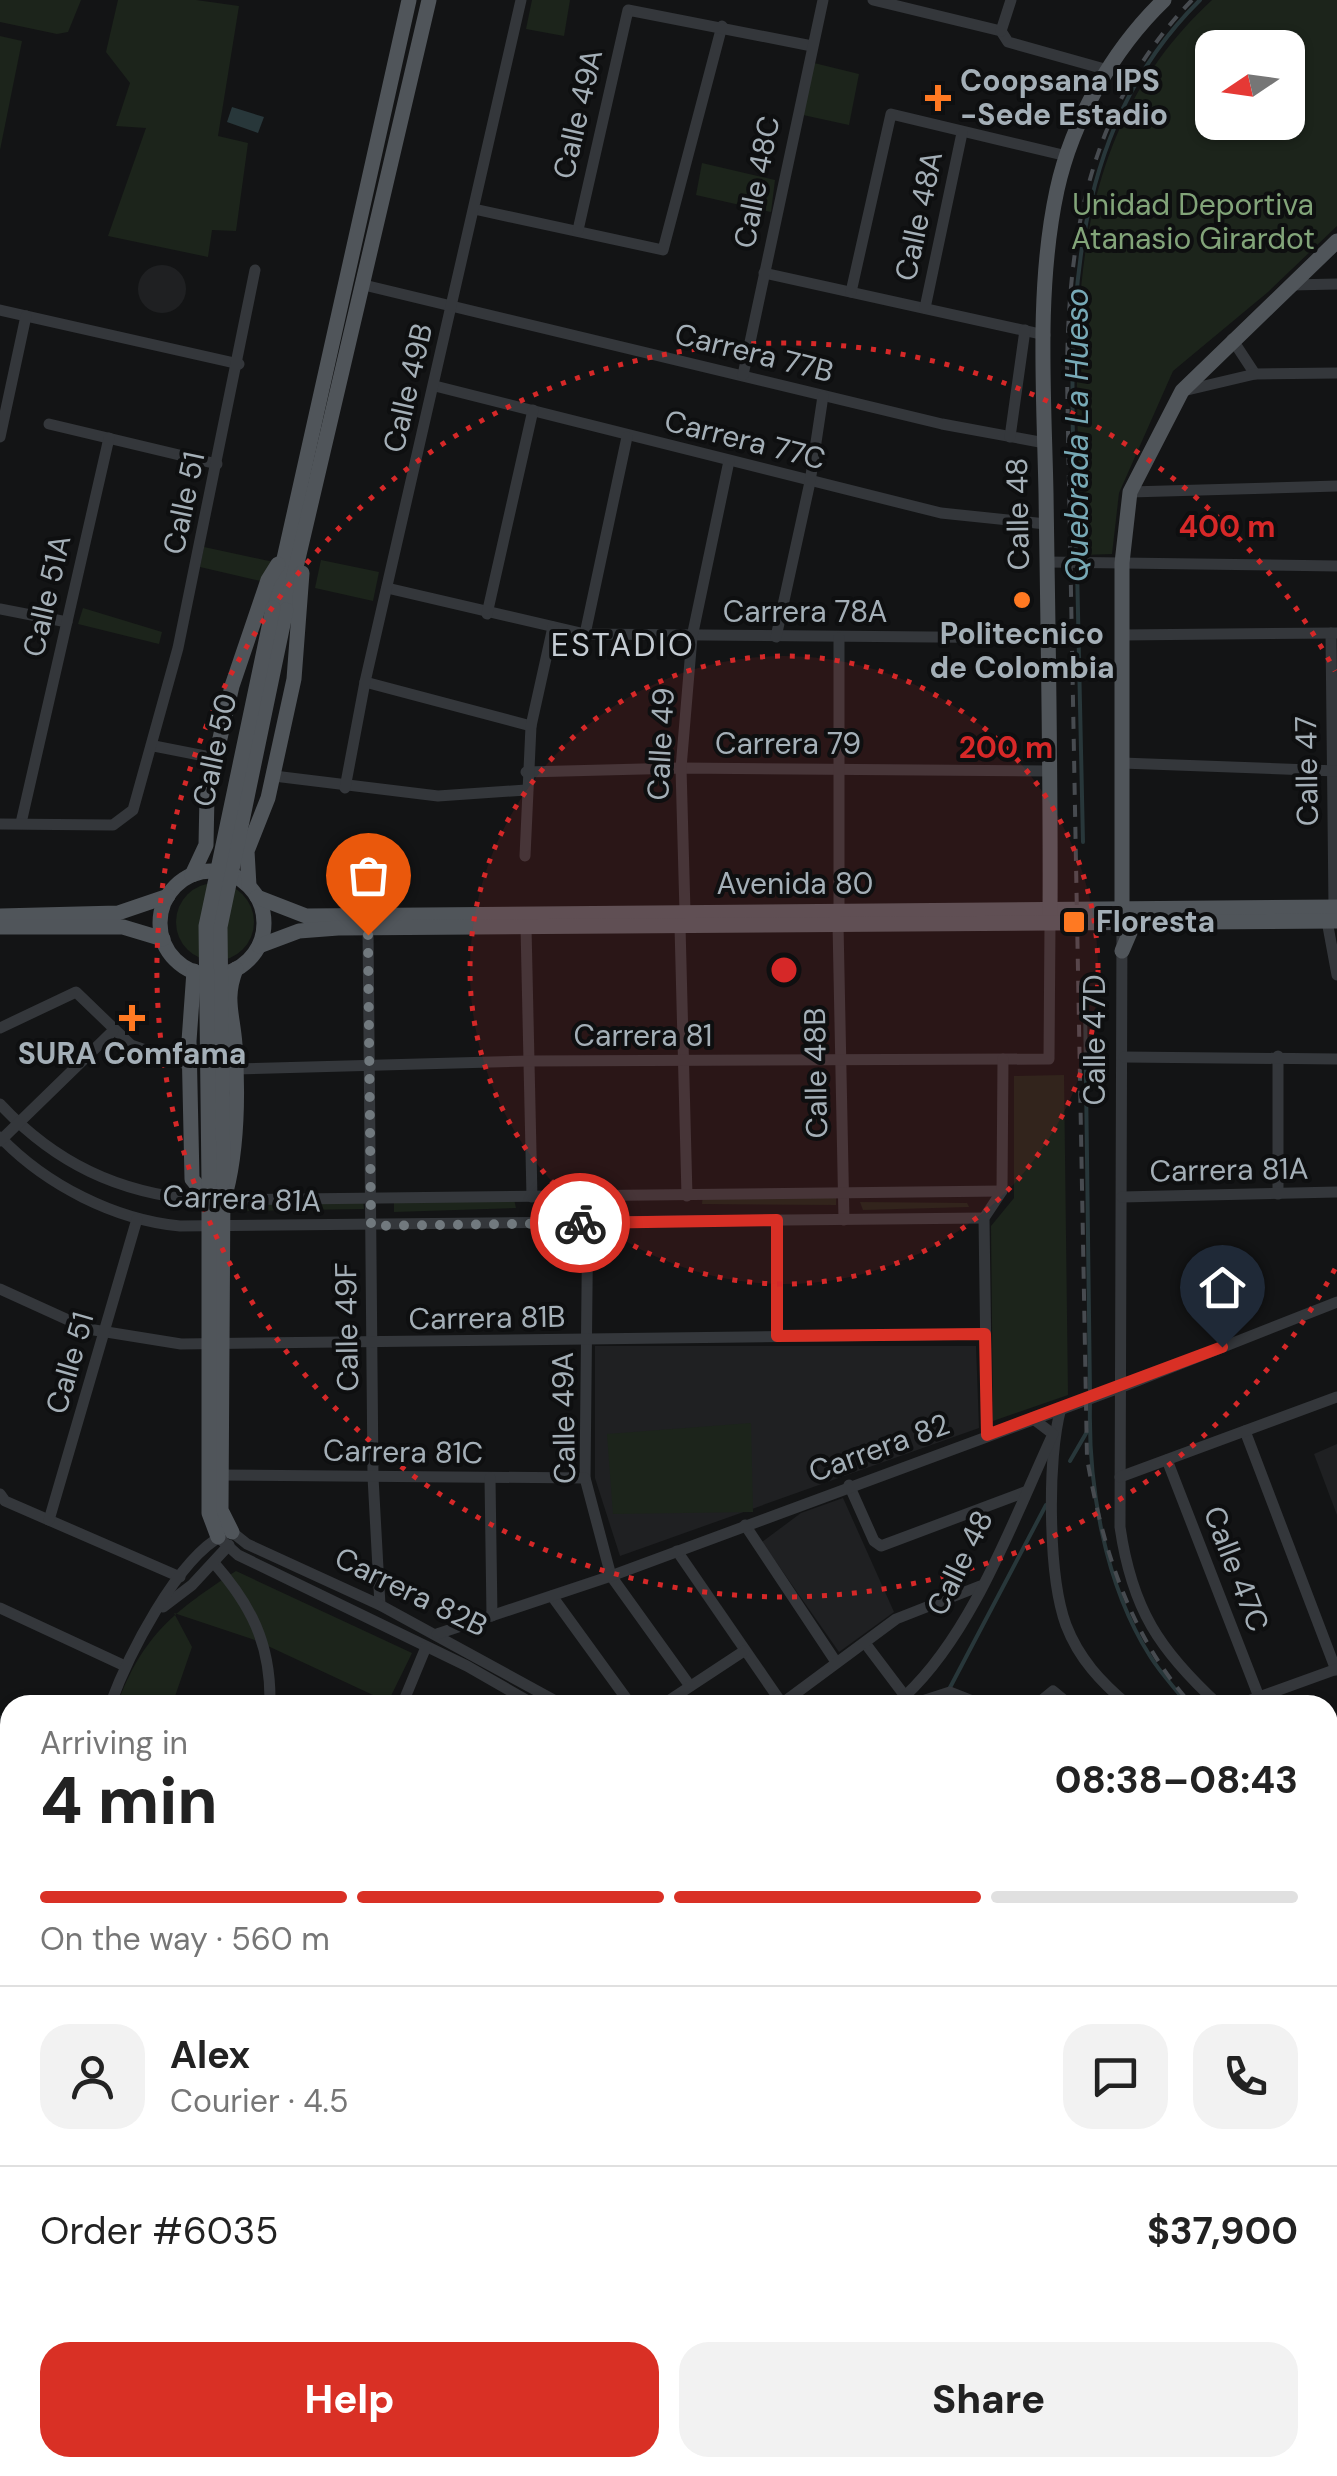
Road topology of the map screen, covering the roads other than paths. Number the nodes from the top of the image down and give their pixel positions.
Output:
1 (409, 0) edge
2 (428, 0) edge
3 (521, 0) edge
4 (823, 0) edge
5 (873, 0) edge
6 (1010, 0) edge
7 (1164, 0) edge
8 (722, 26) junction
9 (1001, 31) junction
10 (812, 46) junction
11 (1108, 70) junction
12 (962, 133) junction
13 (1067, 156) junction
14 (474, 209) junction
15 (578, 230) junction
16 (1337, 241) edge
17 (255, 270) dead end
18 (764, 273) junction
19 (364, 284) junction
20 (1290, 284) junction
21 (1337, 284) edge
22 (852, 292) junction
23 (453, 304) junction
24 (925, 308) junction
25 (0, 310) edge
26 (26, 316) junction
27 (1025, 330) junction
28 (1046, 335) junction
29 (1232, 339) junction
30 (240, 364) junction
31 (1337, 373) edge
32 (1254, 374) junction
33 (743, 376) junction
34 (434, 386) junction
35 (1182, 391) junction
36 (823, 396) junction
37 (534, 410) junction
38 (2, 413) edge
39 (49, 424) dead end
40 (627, 437) junction
41 (1010, 437) junction
42 (0, 438) edge
43 (109, 438) junction
44 (1045, 443) junction
45 (729, 461) junction
46 (218, 464) junction
47 (810, 482) junction
48 (1337, 486) edge
49 (1130, 492) junction
50 (1046, 524) junction
51 (301, 551) junction
52 (283, 556) junction
53 (1046, 562) junction
54 (1122, 563) junction
55 (1337, 566) edge
56 (387, 588) junction
57 (0, 609) edge
58 (280, 609) junction
59 (487, 614) junction
60 (67, 622) junction
61 (553, 627) junction
62 (1334, 633) edge
63 (585, 634) junction
64 (1121, 634) junction
65 (692, 637) junction
66 (776, 637) junction
67 (839, 638) junction
68 (1048, 638) junction
69 (364, 682) junction
70 (531, 726) junction
71 (154, 746) junction
72 (214, 758) junction
73 (1122, 763) junction
74 (682, 768) junction
75 (839, 769) junction
76 (1051, 771) junction
77 (526, 772) junction
78 (1334, 772) edge
79 (274, 776) junction
80 (344, 788) junction
81 (526, 790) junction
82 (0, 824) edge
83 (21, 824) junction
84 (525, 856) dead end
85 (192, 875) junction
86 (253, 891) junction
87 (168, 896) junction
88 (1334, 914) edge
89 (0, 916) edge
90 (1050, 916) junction
91 (838, 918) junction
92 (1126, 918) junction
93 (683, 919) junction
94 (0, 927) edge
95 (526, 927) junction
96 (368, 928) junction
97 (163, 938) junction
98 (259, 946) junction
99 (1122, 951) joint
100 (236, 969) junction
101 (194, 971) junction
102 (1337, 975) edge
103 (0, 1028) edge
104 (113, 1030) junction
105 (1278, 1056) junction
106 (1124, 1057) junction
107 (1003, 1059) junction
108 (1051, 1059) joint
109 (1337, 1059) edge
110 (841, 1060) junction
111 (529, 1061) junction
112 (684, 1062) junction
113 (190, 1066) junction
114 (369, 1066) junction
115 (235, 1069) junction
116 (0, 1104) edge
117 (18, 1123) junction
118 (1, 1139) edge
119 (1002, 1190) junction
120 (216, 1191) junction
121 (1337, 1192) edge
122 (844, 1194) junction
123 (1278, 1194) junction
124 (588, 1196) junction
125 (687, 1196) junction
126 (532, 1197) junction
127 (1122, 1197) junction
128 (371, 1199) junction
129 (136, 1218) junction
130 (984, 1218) junction
131 (777, 1220) junction
132 (844, 1220) junction
133 (588, 1223) junction
134 (371, 1226) junction
135 (216, 1228) junction
136 (0, 1290) edge
137 (1337, 1302) edge
138 (105, 1333) junction
139 (985, 1334) junction
140 (777, 1336) junction
141 (588, 1341) junction
142 (216, 1345) junction
143 (372, 1345) junction
144 (1119, 1388) junction
145 (1337, 1398) edge
146 (1066, 1406) junction
147 (1032, 1418) junction
148 (1245, 1431) junction
149 (1053, 1434) junction
150 (987, 1435) junction
151 (1167, 1460) junction
152 (220, 1475) junction
153 (374, 1476) junction
154 (490, 1478) junction
155 (585, 1478) junction
156 (1120, 1478) junction
157 (849, 1485) junction
158 (1025, 1492) junction
159 (2, 1502) edge
160 (49, 1520) junction
161 (745, 1525) junction
162 (220, 1535) junction
163 (677, 1551) junction
164 (214, 1563) junction
165 (611, 1576) junction
166 (180, 1577) junction
167 (980, 1586) junction
168 (552, 1596) junction
169 (380, 1605) junction
170 (0, 1608) edge
171 (160, 1610) junction
172 (492, 1616) junction
173 (437, 1634) junction
174 (865, 1643) junction
175 (426, 1648) junction
176 (744, 1651) junction
177 (836, 1662) junction
178 (124, 1666) junction
179 (1336, 1669) edge
180 (690, 1686) junction
181 (114, 1695) edge
182 (270, 1695) edge
183 (406, 1695) edge
184 (516, 1695) edge
185 (545, 1695) edge
186 (624, 1695) edge
187 (677, 1695) edge
188 (775, 1695) edge
189 (795, 1695) edge
190 (901, 1695) edge
191 (912, 1695) edge
192 (1118, 1695) edge
193 (1208, 1695) edge
194 (1258, 1695) edge
195 (1264, 1695) edge

1 - 52 main road, Calle 50
2 - 19 main road, Calle 50
3 - 14 street, Calle 49B
4 - 10 street, Calle 48C
5 - 9 street
6 - 9 street
7 - 11 main road, Calle 48
8 - 10 street
8 - 15 street
8 - 15 street, Calle 49A
9 - 11 street
10 - 18 street, Calle 48C
11 - 13 main road, Calle 48
12 - 13 street
12 - 22 street
12 - 24 street, Calle 48A
13 - 28 main road, Calle 48
14 - 15 street
14 - 23 street, Calle 49B
16 - 20 main road
17 - 30 street, Calle 51
18 - 22 street
18 - 33 street, Calle 48C
19 - 23 street
19 - 51 main road, Calle 50
20 - 21 street
20 - 29 main road
22 - 24 street
23 - 33 street, Carrera 77B
23 - 34 street, Calle 49B
24 - 27 street
25 - 26 street
26 - 30 street
26 - 38 street
27 - 28 street
27 - 41 street, Calle 48
28 - 44 main road, Calle 48
29 - 32 street
29 - 35 main road
30 - 46 street, Calle 51
31 - 32 street
32 - 35 street
33 - 36 street, Carrera 77B
34 - 37 street, Carrera 77C
34 - 56 street, Calle 49B
35 - 49 main road
36 - 41 street, Carrera 77B
36 - 47 street
37 - 40 street, Carrera 77C
37 - 59 street
38 - 42 street
39 - 43 street
40 - 45 street, Carrera 77C
40 - 63 street
41 - 44 street, Carrera 77B
43 - 46 street
43 - 60 street, Calle 51A
44 - 50 main road, Calle 48
45 - 47 street, Carrera 77C
45 - 65 street, Calle 49
46 - 71 street, Calle 51
47 - 50 street, Carrera 77C
47 - 66 street
48 - 49 street
49 - 54 main road
50 - 53 main road, Calle 48
51 - 58 main road, Calle 50
51 - 79 main road
52 - 58 main road, Calle 50
52 - 72 main road
53 - 54 street
53 - 68 main road, Calle 48
54 - 55 street
54 - 64 main road
56 - 59 street, Carrera 78A
56 - 69 street, Calle 49B
57 - 60 street
58 - 120 main road, Calle 50, bridge
59 - 61 street, Carrera 78A
60 - 83 street, Calle 51A
61 - 63 street, Carrera 78A
61 - 70 street
62 - 64 street
62 - 78 street, Calle 47
63 - 65 street, Carrera 78A
64 - 73 main road
65 - 66 street, Carrera 78A
65 - 74 street, Calle 49
66 - 67 street, Carrera 78A
67 - 68 street, Carrera 78A
67 - 75 street, Calle 48B
68 - 76 main road, Calle 48
69 - 70 street
69 - 80 street, Calle 49B
70 - 77 street
71 - 72 street
71 - 83 street, Calle 51
72 - 85 main road
73 - 78 street
73 - 92 main road
74 - 75 street, Carrera 79
74 - 77 street, Carrera 79
74 - 93 street, Calle 49
75 - 76 street, Carrera 79
75 - 91 street, Calle 48B
76 - 90 main road, Calle 48
77 - 81 street
78 - 88 street, Calle 47
79 - 80 street
79 - 86 main road
80 - 81 street
81 - 84 street
82 - 83 street
85 - 86 main road
85 - 87 main road
86 - 93 main road, Avenida 80
86 - 98 main road
87 - 89 main road
87 - 97 main road
88 - 92 main road, Avenida 80
88 - 102 street, Calle 47
90 - 91 main road, Avenida 80
90 - 92 main road, Avenida 80
90 - 108 street, Calle 48
91 - 93 main road, Avenida 80
91 - 110 street, Calle 48B
92 - 99 main road
93 - 95 main road, Avenida 80
93 - 112 street, Calle 49
94 - 97 main road
95 - 96 main road, Avenida 80
95 - 111 street
96 - 98 main road, Avenida 80
96 - 114 street, Calle 49F
97 - 101 main road
98 - 100 main road
99 - 106 street, Calle 47D
100 - 101 main road
100 - 115 main road
101 - 113 main road
103 - 104 street
104 - 113 street
104 - 117 street
105 - 106 street
105 - 109 street
105 - 123 street
106 - 127 street, Calle 47D
107 - 108 street, Carrera 81
107 - 110 street, Carrera 81
107 - 119 street
110 - 112 street, Carrera 81
110 - 122 street, Calle 48B
111 - 112 street, Carrera 81
111 - 114 street, Carrera 81
111 - 126 street
112 - 125 street, Calle 49
113 - 120 main road
114 - 115 street, Carrera 81
114 - 128 street, Calle 49F
115 - 120 main road
116 - 117 street, Carrera 81A
117 - 118 street
117 - 120 street, Carrera 81A
118 - 129 street, Carrera 81A
119 - 122 street, Carrera 81A
119 - 130 street
120 - 128 street, Carrera 81A
120 - 135 main road, Calle 50
121 - 123 street, Carrera 81A
122 - 125 street, Carrera 81A
122 - 132 street, Calle 48B
123 - 127 street, Carrera 81A
124 - 125 street, Carrera 81A
124 - 126 street, Carrera 81A
124 - 133 street, Calle 49A
126 - 128 street, Carrera 81A
127 - 144 street, Calle 47D
128 - 134 street, Calle 49F
129 - 135 street, Carrera 81A
129 - 138 street, Calle 51
130 - 132 street, Carrera 81A
130 - 139 street
131 - 132 street, Carrera 81A
131 - 133 street, Carrera 81A
131 - 140 street
133 - 134 street, Carrera 81A
133 - 141 street, Calle 49A
134 - 135 street, Carrera 81A
134 - 143 street, Calle 49F
135 - 142 main road, Calle 50
136 - 138 street, Carrera 81B
137 - 144 street, Carrera 82
138 - 142 street, Carrera 81B
138 - 160 street, Calle 51
139 - 140 street, Carrera 81B
139 - 150 street
140 - 141 street, Carrera 81B
141 - 143 street, Carrera 81B
141 - 155 street, Calle 49A
142 - 143 street, Carrera 81B
142 - 152 main road, Calle 50
142 - 162 main road, Calle 50
143 - 153 street, Calle 49F
144 - 146 street, Carrera 82
144 - 156 street, Calle 47D
145 - 148 street
146 - 147 street, Carrera 82
146 - 149 street
147 - 149 street
147 - 150 street, Carrera 82
148 - 151 street
148 - 179 street
149 - 158 street, Calle 48
149 - 192 street
150 - 157 street, Carrera 82
151 - 156 street
151 - 194 street, Calle 47C
152 - 153 street, Carrera 81C
152 - 162 main road, Calle 50
153 - 154 street, Carrera 81C
153 - 169 street, Calle 49F
154 - 155 street, Carrera 81C
154 - 172 street
155 - 165 street, Calle 49A
156 - 193 street, Calle 47D
157 - 158 street
157 - 161 street, Carrera 82
158 - 167 street, Calle 48
159 - 160 street
160 - 166 street
161 - 163 street, Carrera 82
161 - 177 street
162 - 164 street
162 - 166 street
162 - 169 street, Carrera 82B
162 - 175 street, Carrera 82B
163 - 165 street, Carrera 82
163 - 176 street
164 - 171 street
164 - 182 street
165 - 168 street, Carrera 82
165 - 180 street
166 - 171 street
167 - 174 street
167 - 191 street, Calle 48
168 - 172 street, Carrera 82
168 - 186 street
169 - 173 street, Carrera 82B
170 - 178 street
171 - 178 street
172 - 173 street, Carrera 82
173 - 185 street, Carrera 82B
174 - 177 street
174 - 190 street
175 - 183 street
175 - 184 street, Carrera 82B
176 - 180 street
176 - 188 street
177 - 189 street
178 - 181 street
179 - 195 street
180 - 187 street

